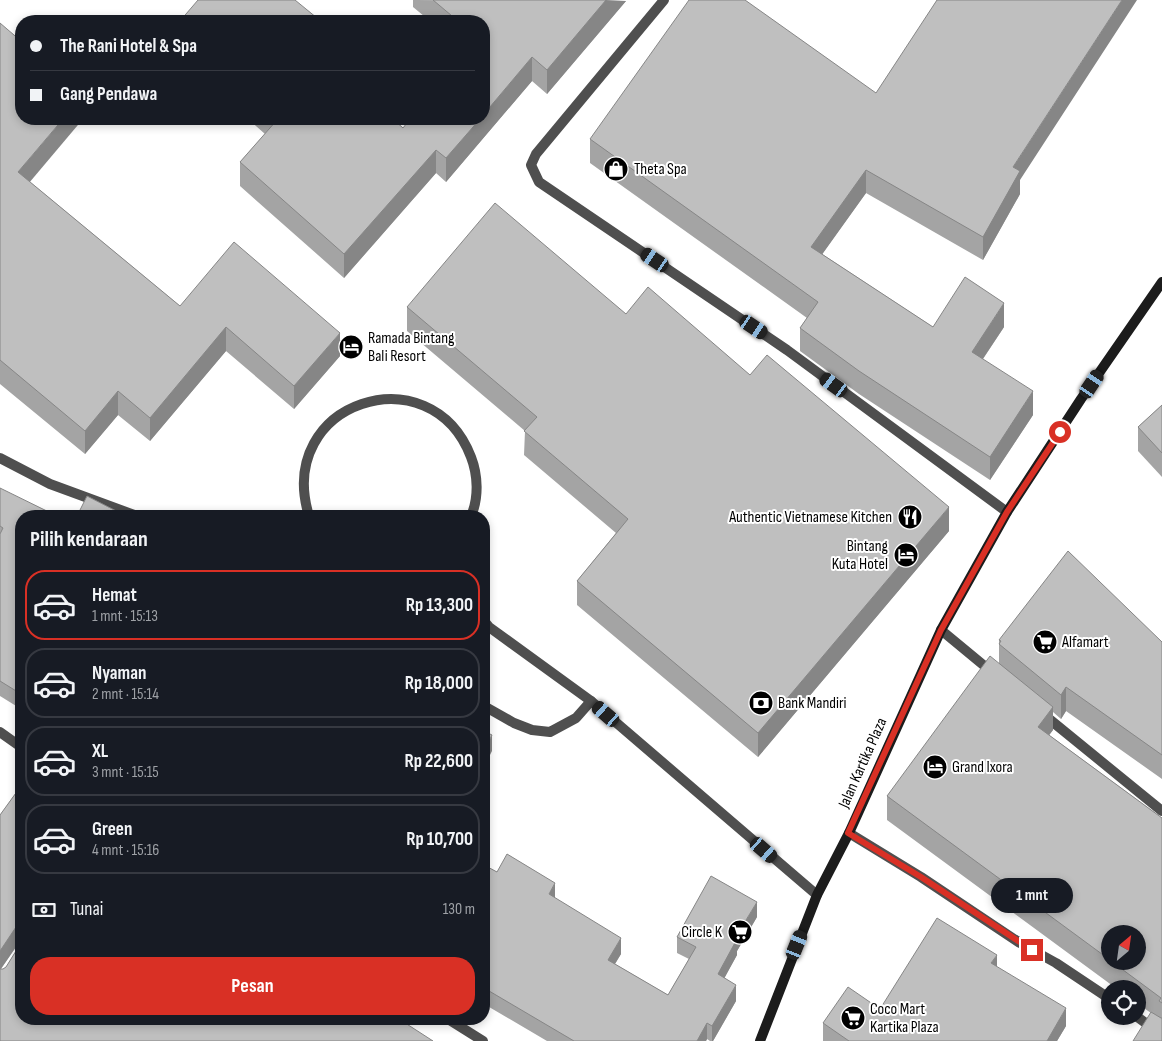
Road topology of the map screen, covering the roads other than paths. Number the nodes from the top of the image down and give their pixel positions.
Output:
1 (664, 0) edge
2 (1162, 282) edge
3 (0, 458) edge
4 (121, 510) edge
5 (307, 510) edge
6 (472, 510) edge
7 (1007, 512) junction
8 (490, 628) edge
9 (941, 630) junction
10 (1002, 680) edge
11 (591, 701) junction
12 (1032, 705) edge
13 (490, 709) edge
14 (0, 732) edge
15 (15, 743) edge
16 (1162, 811) edge
17 (848, 833) junction
18 (817, 895) junction
19 (1101, 993) edge
20 (1146, 1023) edge
21 (458, 1025) edge
22 (1162, 1034) edge
23 (483, 1041) edge
24 (760, 1041) edge

1 - 7 street
2 - 7 main road, Jalan Kartika Plaza
3 - 4 street
5 - 6 street
7 - 9 main road, Jalan Kartika Plaza
8 - 11 street
9 - 10 street
9 - 17 main road, Jalan Kartika Plaza
11 - 13 street
11 - 18 street
12 - 16 street
14 - 15 street
17 - 18 main road, Jalan Kartika Plaza
17 - 19 street
18 - 24 main road, Jalan Kartika Plaza
20 - 22 street
21 - 23 street

